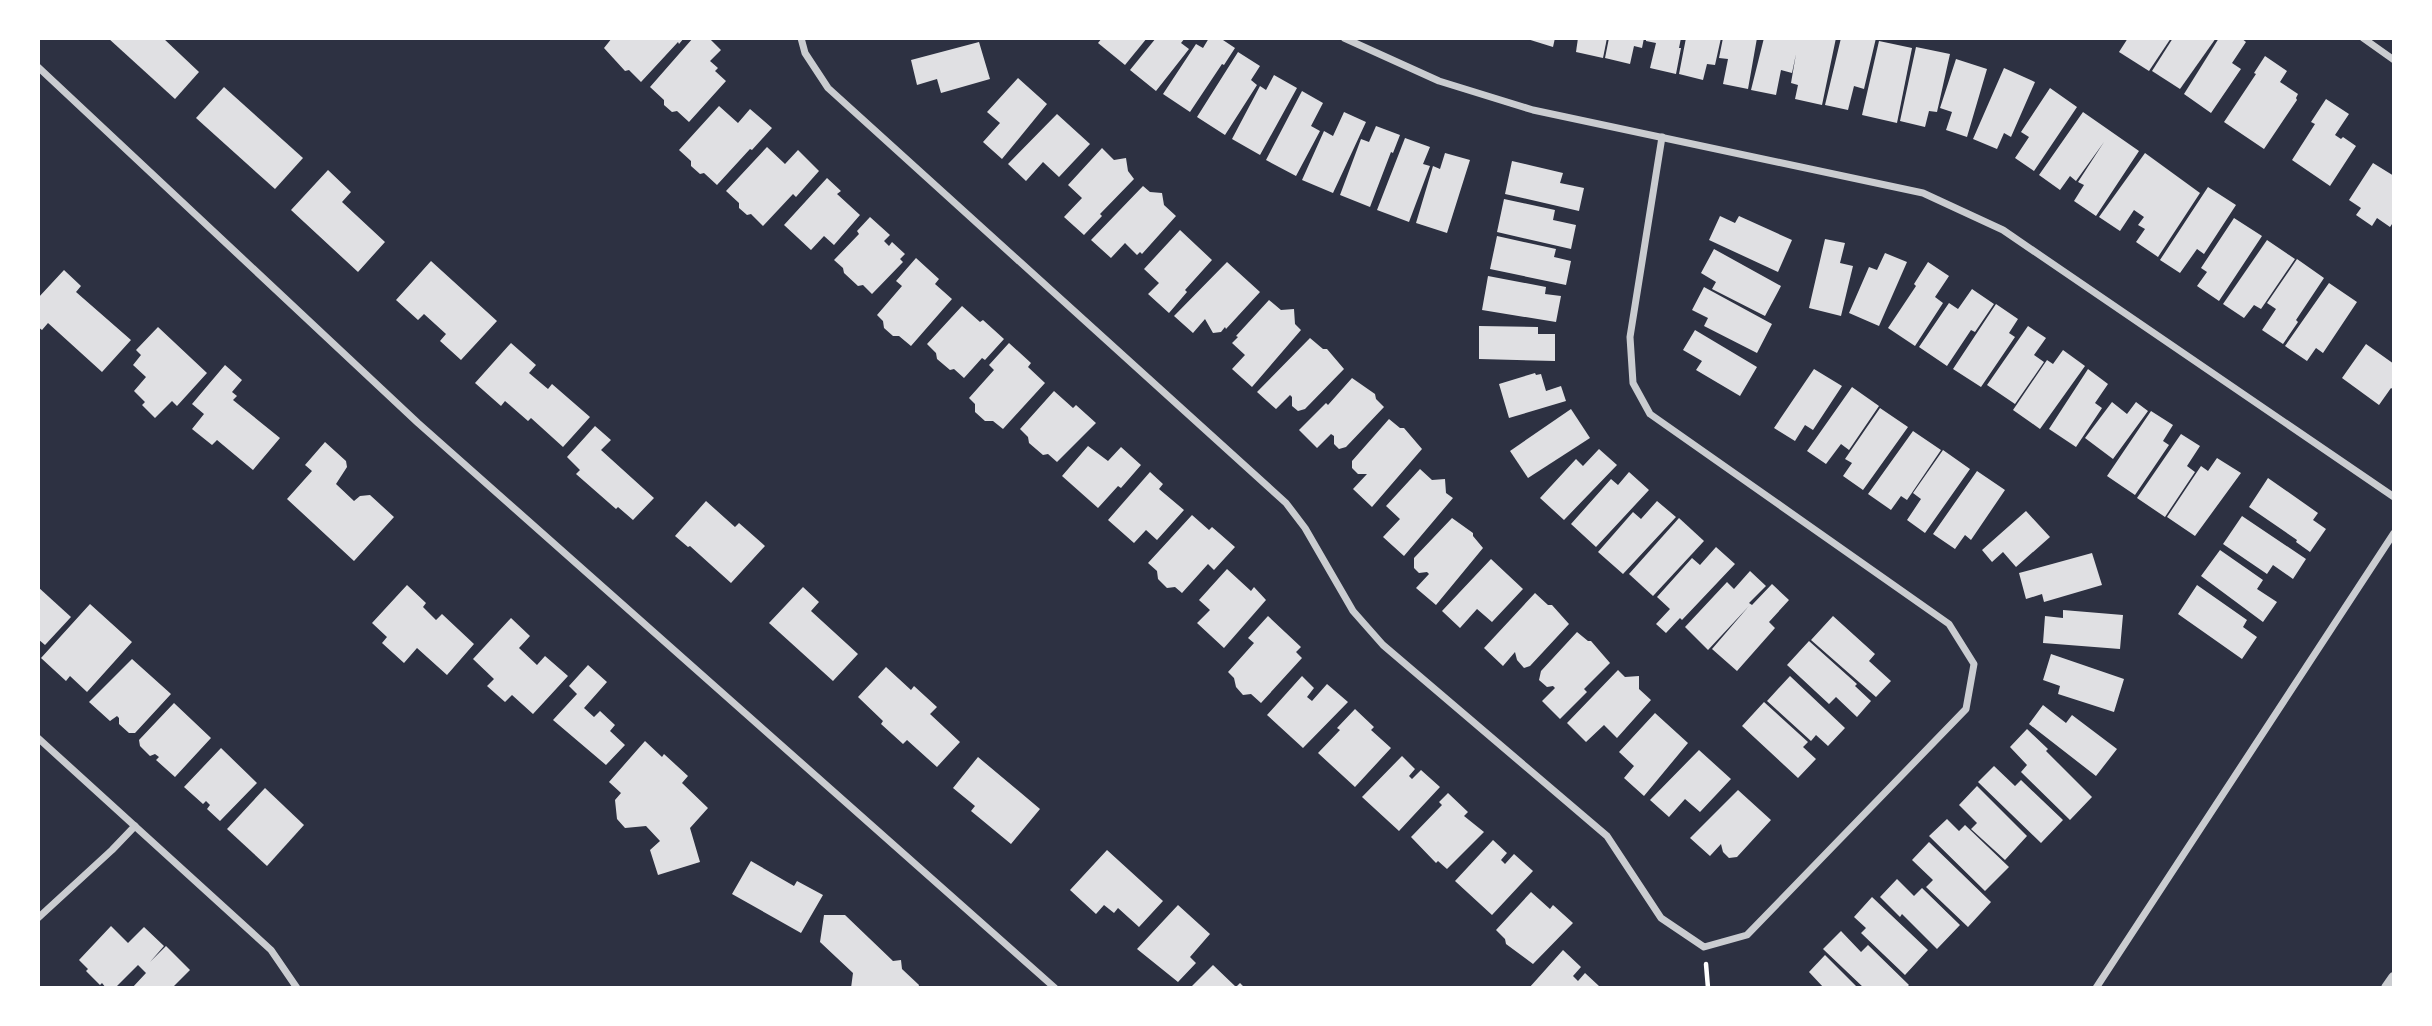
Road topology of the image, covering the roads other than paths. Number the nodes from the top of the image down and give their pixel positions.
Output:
1 (801, 38) edge
2 (1344, 38) edge
3 (2363, 38) edge
4 (2393, 60) edge
5 (38, 67) edge
6 (1662, 137) junction
7 (2393, 497) edge
8 (2393, 533) edge
9 (38, 738) edge
10 (135, 825) junction
11 (38, 918) edge
12 (2393, 978) edge
13 (296, 988) edge
14 (1055, 988) edge
15 (2096, 988) edge
16 (2388, 988) edge

1 - 6 street
2 - 6 street
3 - 4 street
5 - 14 street
6 - 7 street
8 - 15 street
9 - 10 street
10 - 11 street
10 - 13 street
12 - 16 street

